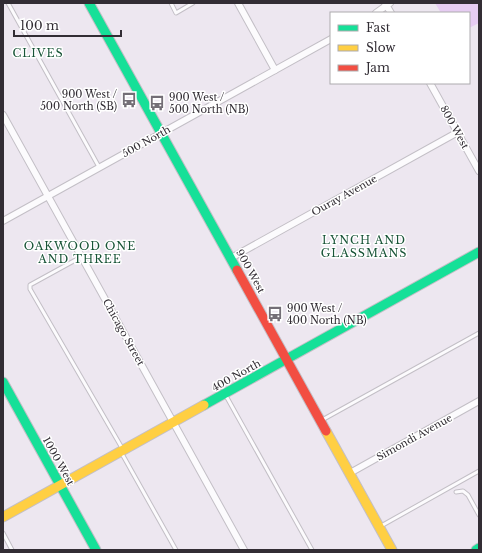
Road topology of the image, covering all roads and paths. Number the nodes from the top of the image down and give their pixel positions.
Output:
1 (8, 3) edge
2 (89, 3) edge
3 (170, 3) edge
4 (193, 3) edge
5 (238, 3) edge
6 (387, 4) edge
7 (377, 12) edge
8 (330, 40) edge
9 (275, 70) junction
10 (431, 84) edge
11 (3, 115) edge
12 (458, 132) junction
13 (161, 133) junction
14 (99, 167) junction
15 (479, 171) edge
16 (48, 196) junction
17 (3, 221) edge
18 (479, 252) edge
19 (82, 256) junction
20 (230, 258) junction
21 (479, 333) edge
22 (287, 359) junction
23 (3, 382) edge
24 (225, 394) junction
25 (479, 401) edge
26 (321, 421) junction
27 (173, 422) junction
28 (122, 451) junction
29 (479, 471) edge
30 (350, 473) junction
31 (60, 485) junction
32 (456, 492) dead end
33 (479, 515) edge
34 (3, 517) edge
35 (379, 526) junction
36 (3, 533) edge
37 (479, 548) edge
38 (12, 550) edge
39 (96, 550) edge
40 (176, 550) edge
41 (244, 550) edge
42 (312, 550) edge
43 (392, 550) edge
44 (476, 550) edge

1 - 14 lane
2 - 13 street, 900 West
3 - 4 lane
5 - 9 street
6 - 7 street
8 - 9 street, 500 North
9 - 13 street, 500 North
10 - 12 street, 800 West
11 - 16 street, Chicago Street
12 - 15 street, 800 West
12 - 20 street, Ouray Avenue
13 - 14 street, 500 North
13 - 20 street, 900 West
14 - 16 street, 500 North
16 - 17 street, 500 North
16 - 19 street, Chicago Street
18 - 22 street, 400 North
19 - 27 street, Chicago Street
19 - 28 lane
20 - 22 street, 900 West
21 - 26 lane
22 - 24 street, 400 North
22 - 26 street, 900 West
23 - 31 street, 1000 West
24 - 27 street, 400 North
24 - 42 lane
25 - 30 street, Simondi Avenue
26 - 30 street, 900 West
27 - 28 street, 400 North
27 - 41 street, Chicago Street
28 - 31 street, 400 North
28 - 40 lane
29 - 35 lane
30 - 35 street, 900 West
31 - 34 street, 400 North
31 - 39 street, 1000 West
32 - 33 lane
35 - 43 street, 900 West
36 - 38 lane
37 - 44 street

